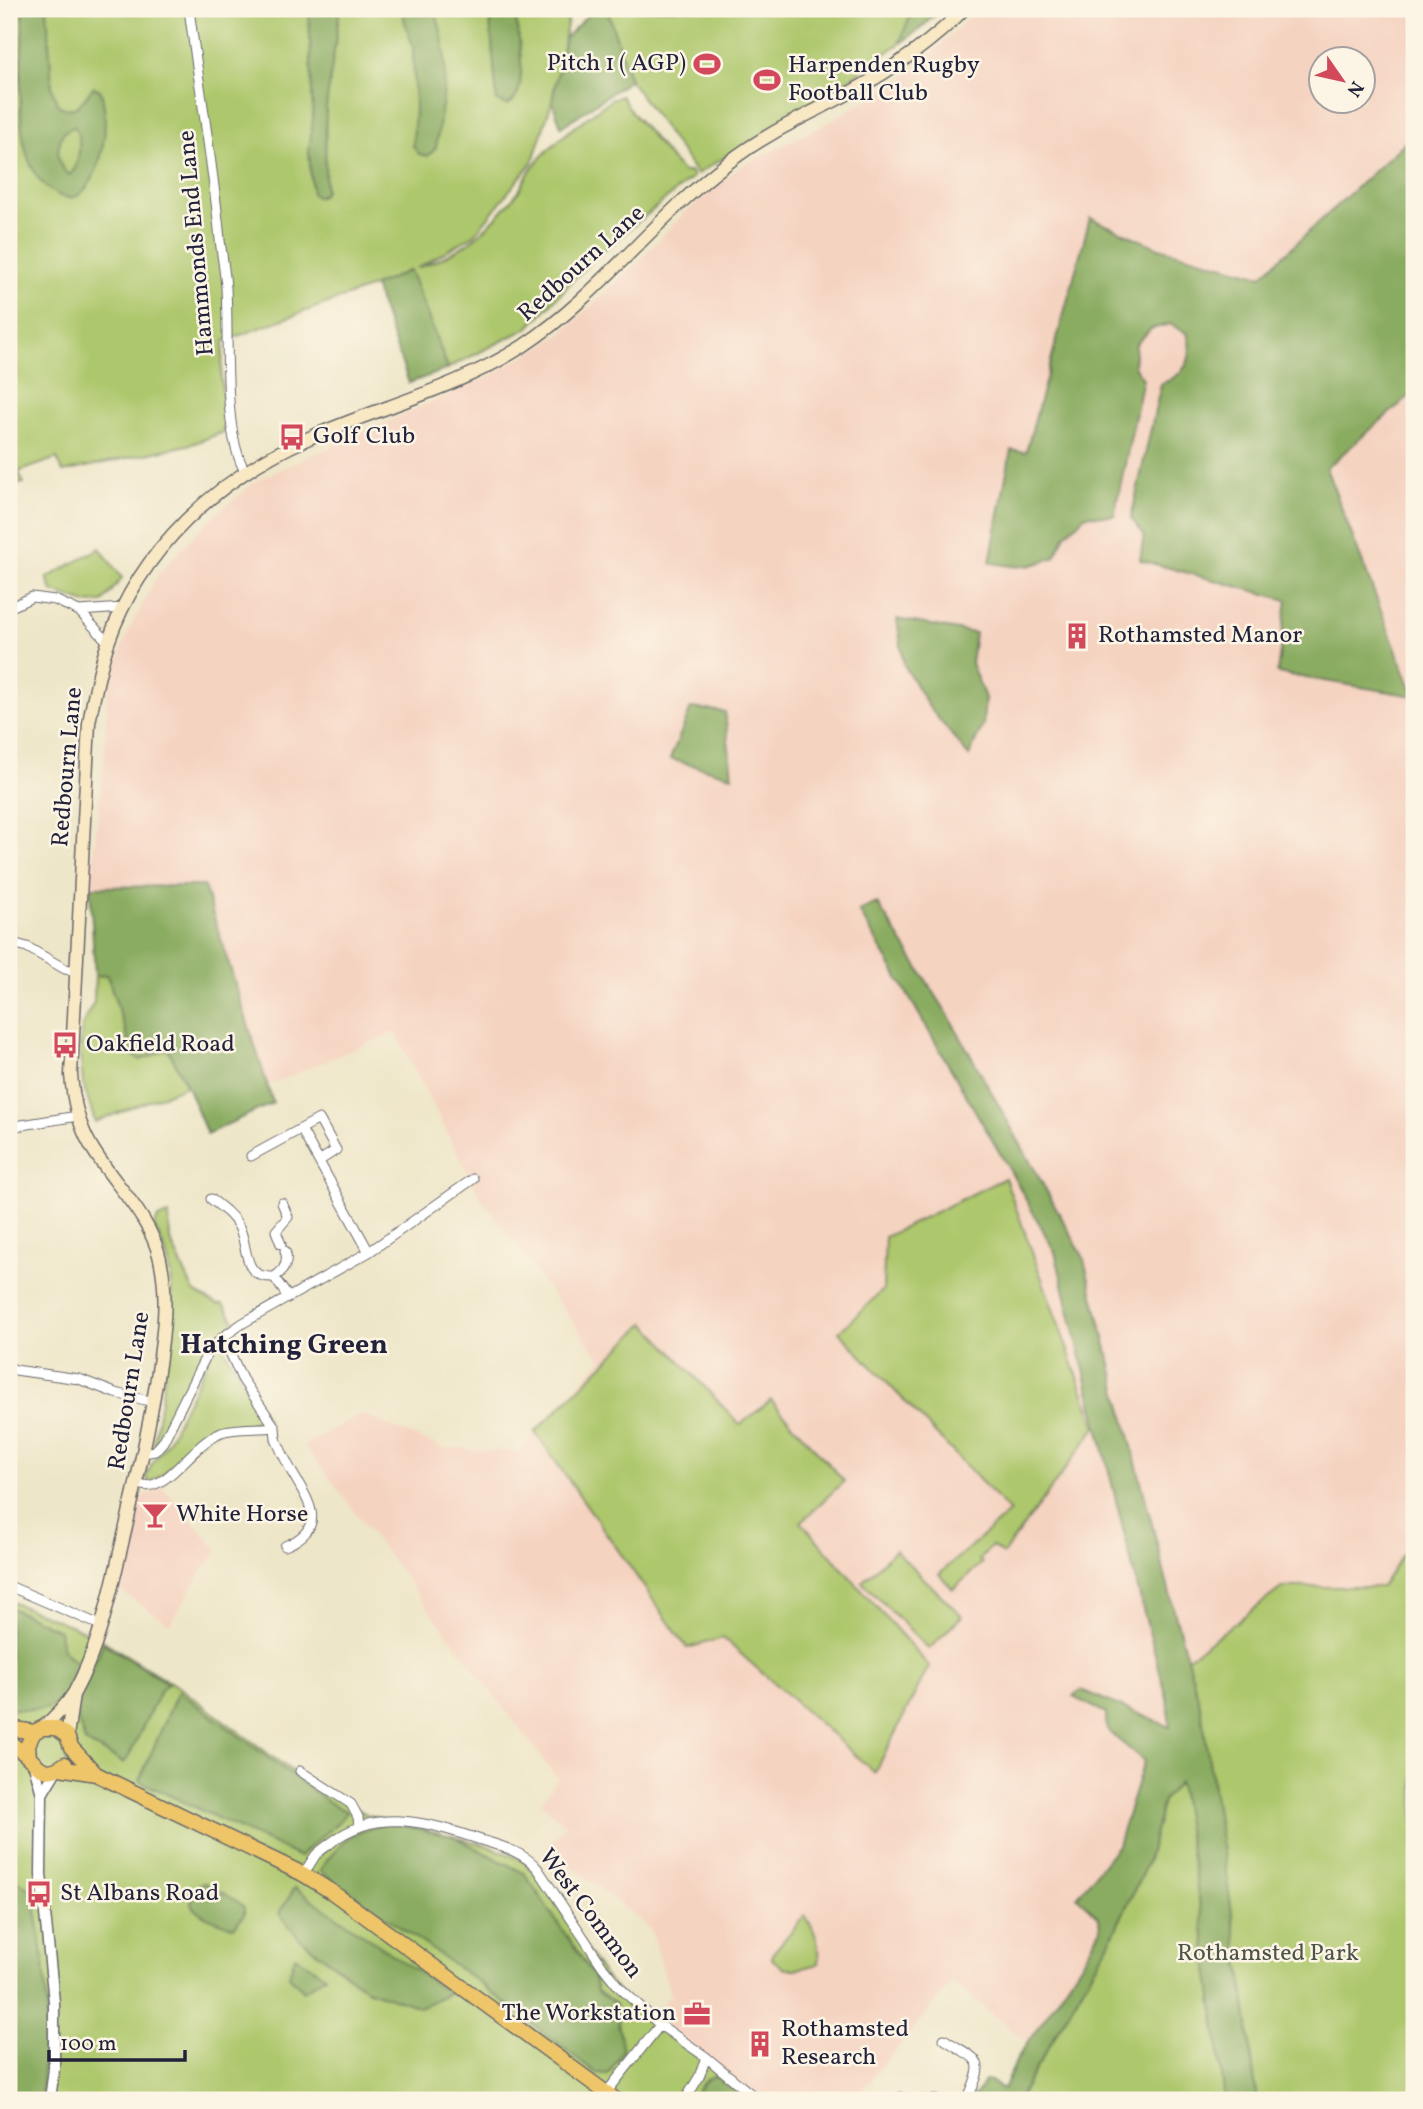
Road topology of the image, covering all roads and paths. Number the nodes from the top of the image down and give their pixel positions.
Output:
1 (189, 9) edge
2 (964, 9) edge
3 (245, 471) junction
4 (9, 608) edge
5 (123, 608) junction
6 (79, 611) junction
7 (108, 642) junction
8 (9, 942) edge
9 (76, 971) junction
10 (78, 1116) junction
11 (9, 1127) edge
12 (301, 1129) junction
13 (251, 1156) dead end
14 (319, 1161) junction
15 (473, 1179) dead end
16 (211, 1199) dead end
17 (282, 1203) dead end
18 (369, 1252) junction
19 (274, 1276) junction
20 (288, 1297) junction
21 (223, 1337) junction
22 (9, 1367) edge
23 (154, 1402) junction
24 (275, 1427) junction
25 (143, 1453) junction
26 (137, 1483) junction
27 (285, 1546) dead end
28 (9, 1586) edge
29 (100, 1625) junction
30 (73, 1695) junction
31 (9, 1728) edge
32 (38, 1730) junction
33 (69, 1741) junction
34 (9, 1742) edge
35 (32, 1761) junction
36 (59, 1769) junction
37 (300, 1771) dead end
38 (96, 1774) junction
39 (42, 1794) junction
40 (359, 1827) junction
41 (303, 1874) junction
42 (660, 2025) junction
43 (944, 2039) dead end
44 (706, 2057) junction
45 (611, 2096) edge
46 (50, 2100) edge
47 (685, 2100) edge
48 (758, 2100) edge
49 (922, 2100) edge
50 (937, 2100) edge
51 (967, 2100) edge

1 - 3 street, Hammonds End Lane
2 - 3 main road, Redbourn Lane
3 - 5 main road, Redbourn Lane
4 - 6 street
5 - 6 street
5 - 7 main road, Redbourn Lane
6 - 7 street
7 - 9 main road, Redbourn Lane
8 - 9 street
9 - 10 main road, Redbourn Lane
10 - 11 street
10 - 23 main road, Redbourn Lane
12 - 13 street
12 - 14 street
12 - 14 street
14 - 18 street
15 - 18 street
16 - 19 street
17 - 19 street
18 - 20 street
19 - 20 street
20 - 21 street
21 - 24 street
21 - 25 street
22 - 23 street
23 - 25 main road, Redbourn Lane
24 - 26 street
24 - 27 street
25 - 26 main road, Redbourn Lane
26 - 29 main road, Redbourn Lane
28 - 29 street
29 - 30 main road, Redbourn Lane
30 - 32 main road, Redbourn Lane
30 - 33 main road, Redbourn Lane
31 - 32 main road
32 - 33 main road
32 - 35 main road
33 - 36 main road
33 - 38 main road
34 - 35 main road
35 - 36 main road
35 - 39 street
36 - 38 main road
36 - 39 street
37 - 40 street
38 - 41 main road
39 - 46 street
40 - 41 street, West Common
40 - 42 street, West Common
41 - 45 main road
42 - 44 street, West Common
42 - 45 street
43 - 51 street
44 - 47 street
44 - 48 street, West Common
49 - 50 street

